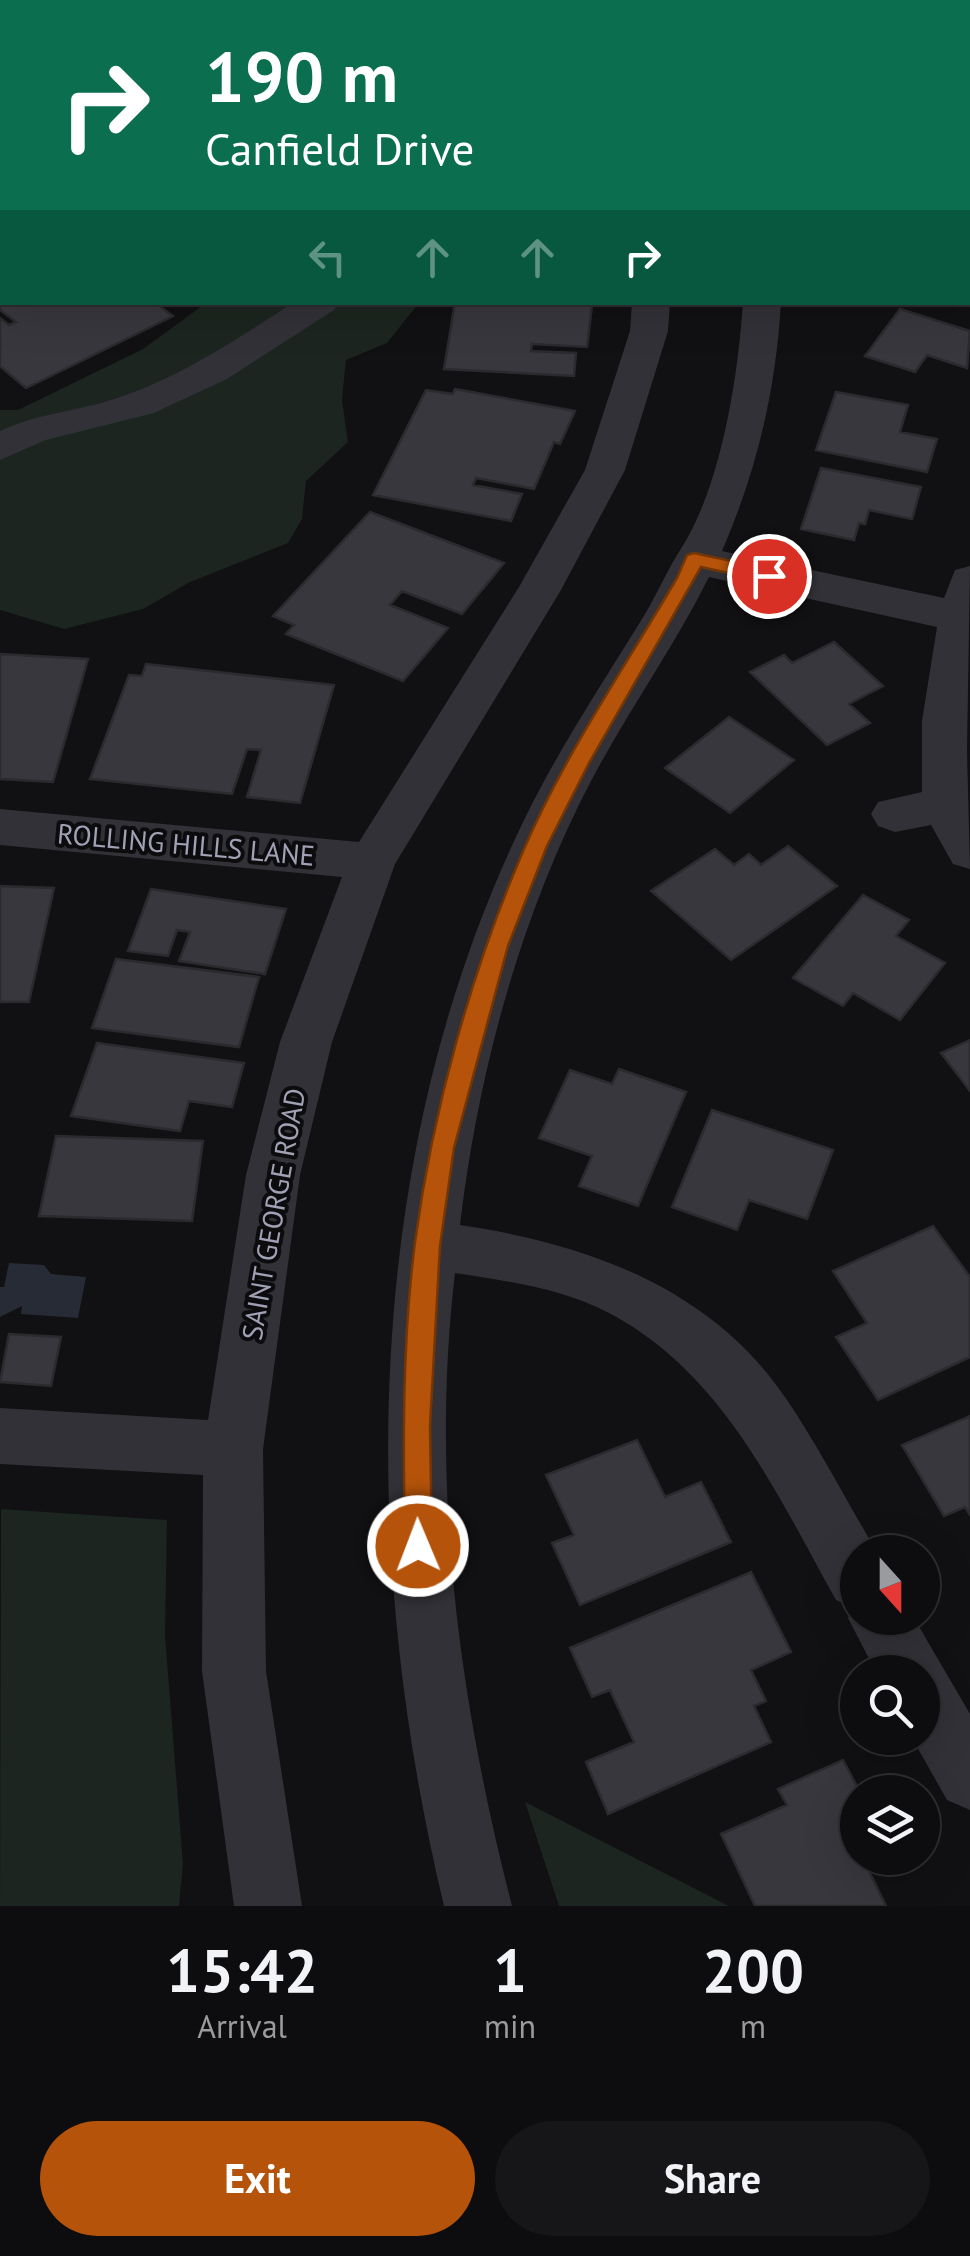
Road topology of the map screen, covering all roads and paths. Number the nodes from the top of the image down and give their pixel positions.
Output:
1 (316, 305) edge
2 (652, 305) edge
3 (762, 305) edge
4 (0, 448) edge
5 (694, 559) junction
6 (966, 606) edge
7 (947, 805) junction
8 (895, 814) dead end
9 (0, 827) edge
10 (970, 851) edge
11 (372, 861) junction
12 (428, 1246) junction
13 (0, 1436) edge
14 (234, 1449) junction
15 (840, 1548) edge
16 (940, 1725) edge
17 (970, 1777) edge
18 (268, 1906) edge
19 (478, 1906) edge

1 - 4 street
2 - 11 street, SAINT GEORGE ROAD
3 - 5 street
5 - 6 street
5 - 12 street
6 - 7 street
7 - 8 street
7 - 10 street
9 - 11 street, ROLLING HILLS LANE
11 - 14 street, SAINT GEORGE ROAD
12 - 15 street
12 - 19 street
13 - 14 street
14 - 18 street, SAINT GEORGE ROAD
16 - 17 street

